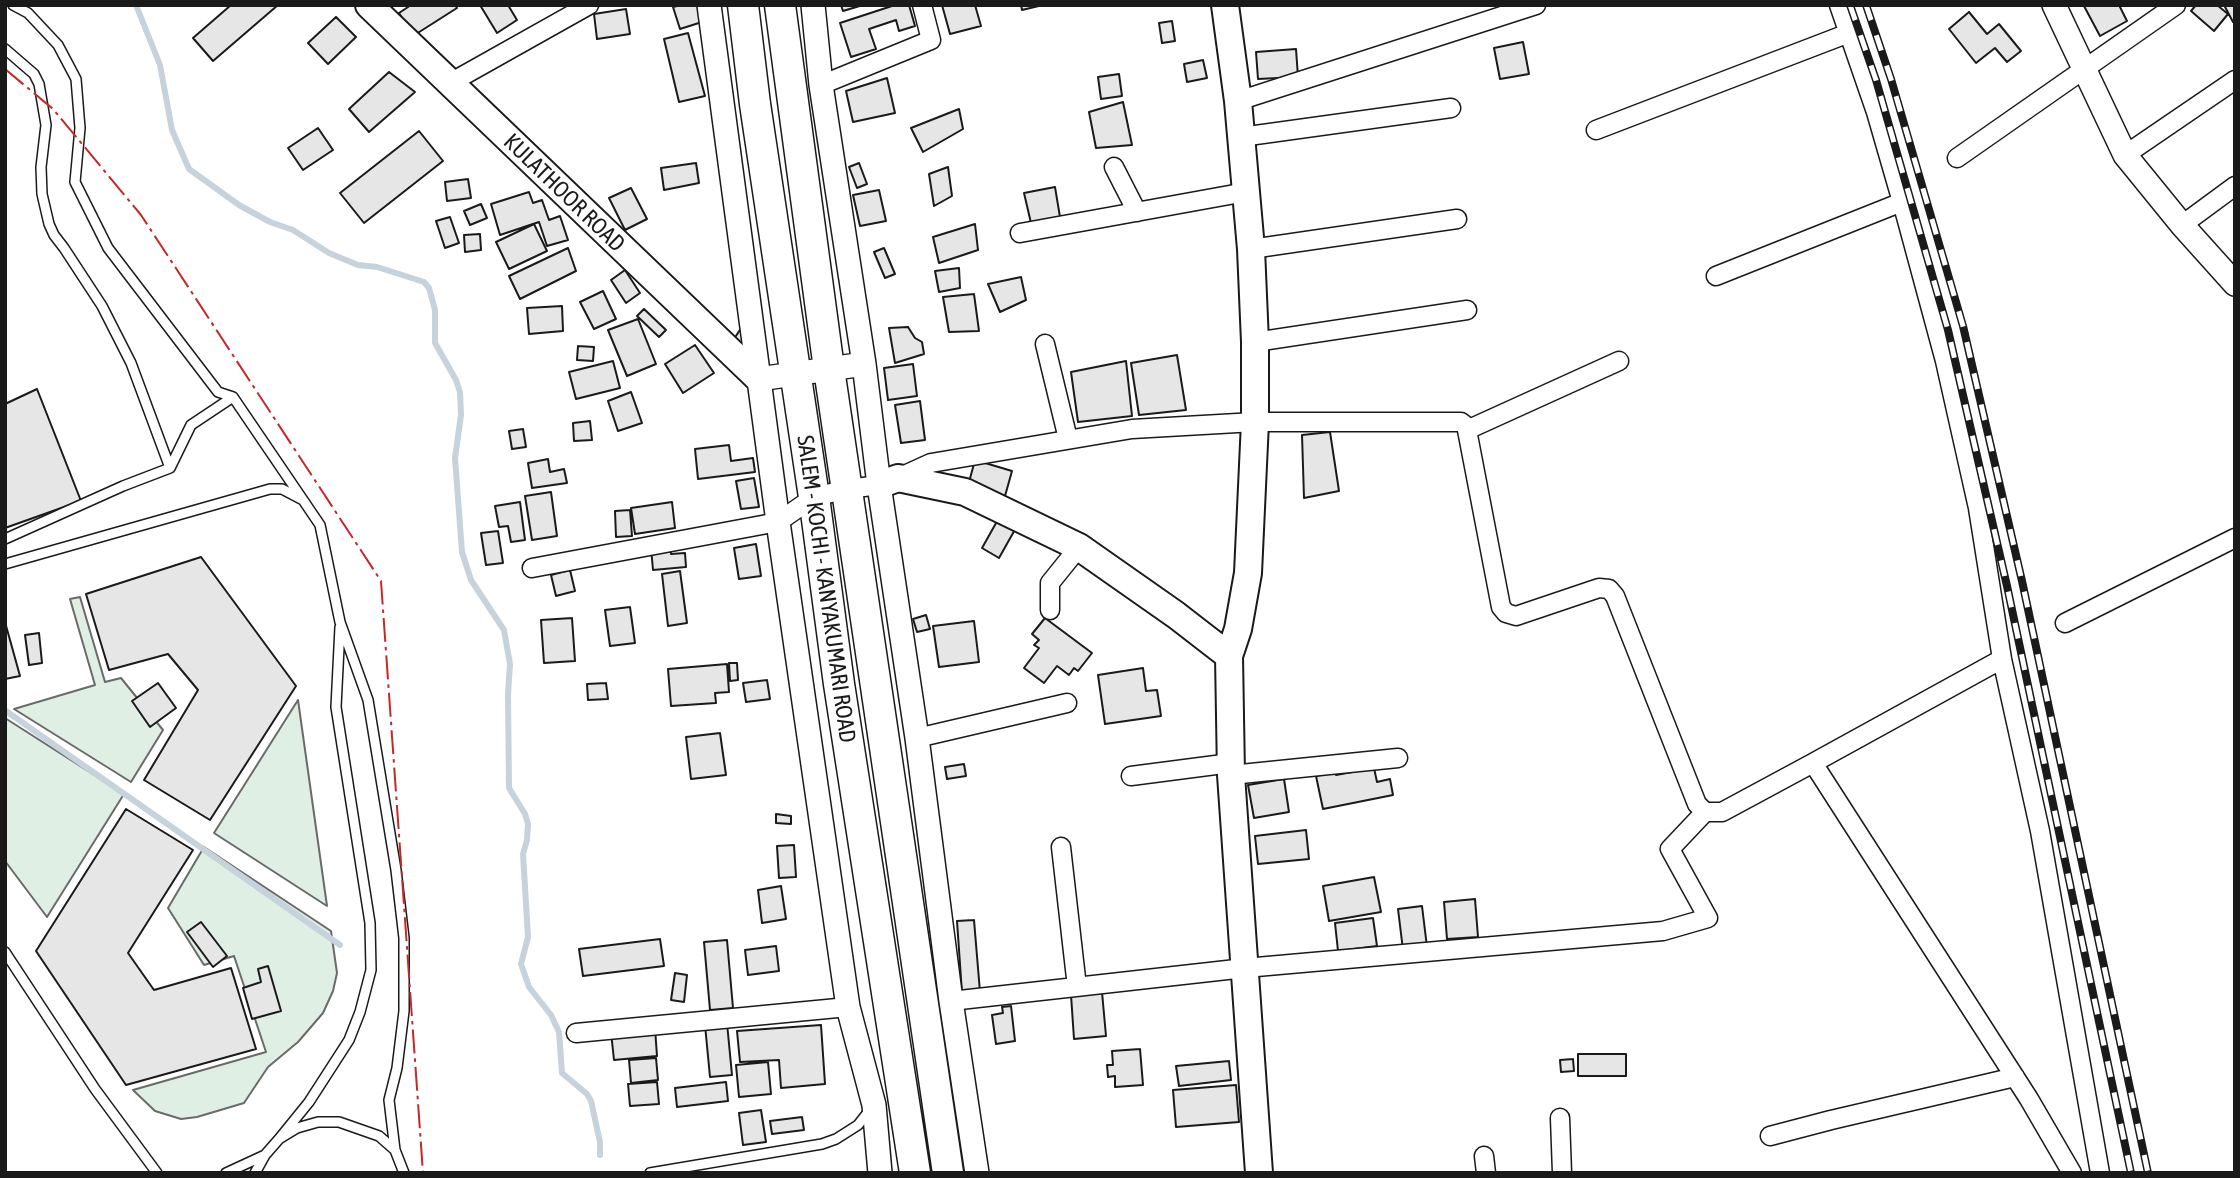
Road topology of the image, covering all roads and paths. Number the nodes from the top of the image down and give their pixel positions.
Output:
1 (13, 5) edge
2 (369, 5) edge
3 (589, 5) edge
4 (709, 5) edge
5 (743, 5) edge
6 (780, 5) edge
7 (813, 5) edge
8 (922, 5) edge
9 (1225, 5) edge
10 (1536, 5) edge
11 (1839, 5) edge
12 (2054, 5) edge
13 (2176, 5) edge
14 (1849, 33) junction
15 (5, 48) edge
16 (2086, 70) junction
17 (2235, 80) edge
18 (450, 83) junction
19 (821, 85) junction
20 (1238, 101) junction
21 (1451, 108) dead end
22 (1596, 130) dead end
23 (1241, 137) junction
24 (2125, 155) junction
25 (1957, 158) dead end
26 (1114, 167) dead end
27 (2235, 186) edge
28 (1246, 192) junction
29 (1902, 202) junction
30 (1137, 212) junction
31 (1457, 219) dead end
32 (2182, 225) junction
33 (1020, 233) dead end
34 (1251, 249) junction
35 (1716, 276) dead end
36 (2235, 284) edge
37 (1467, 310) dead end
38 (1255, 342) junction
39 (1045, 344) dead end
40 (1619, 361) dead end
41 (864, 364) junction
42 (829, 369) junction
43 (795, 374) junction
44 (759, 379) junction
45 (233, 397) junction
46 (1255, 422) junction
47 (1467, 430) junction
48 (1068, 439) junction
49 (170, 468) junction
50 (888, 482) junction
51 (848, 489) junction
52 (814, 497) junction
53 (305, 500) junction
54 (778, 522) junction
55 (2235, 538) edge
56 (5, 539) edge
57 (1079, 547) junction
58 (5, 564) edge
59 (532, 568) dead end
60 (1050, 610) dead end
61 (340, 622) junction
62 (2065, 623) dead end
63 (1229, 656) junction
64 (2002, 659) junction
65 (1067, 703) dead end
66 (917, 738) junction
67 (1398, 758) dead end
68 (1813, 763) junction
69 (1231, 769) junction
70 (1131, 776) dead end
71 (1705, 812) junction
72 (1061, 847) dead end
73 (5, 952) edge
74 (1245, 968) junction
75 (1077, 987) junction
76 (951, 1001) junction
77 (848, 1007) junction
78 (576, 1033) dead end
79 (2015, 1077) junction
80 (874, 1105) junction
81 (1560, 1118) dead end
82 (1770, 1136) dead end
83 (279, 1139) junction
84 (395, 1150) junction
85 (265, 1155) junction
86 (405, 1172) edge
87 (157, 1173) edge
88 (226, 1173) edge
89 (256, 1173) edge
90 (650, 1173) edge
91 (880, 1173) edge
92 (915, 1173) edge
93 (948, 1173) edge
94 (977, 1173) edge
95 (1259, 1173) edge
96 (1562, 1173) edge
97 (2072, 1173) edge
98 (2100, 1173) edge

1 - 45 lane
2 - 18 main road, KULATHOOR ROAD
3 - 18 street
4 - 44 street
5 - 43 highway, SALEM - KOCHI - KANYAKUMARI ROAD
6 - 42 highway, SALEM - KOCHI - KANYAKUMARI ROAD
7 - 19 street
8 - 19 street
9 - 20 main road
10 - 20 street
11 - 14 street
12 - 16 street
13 - 16 street
14 - 22 street
14 - 29 street
15 - 49 lane
16 - 24 street
16 - 25 street
17 - 24 street
18 - 44 main road, KULATHOOR ROAD
19 - 41 street
20 - 23 main road
21 - 23 street
23 - 28 main road
24 - 32 street
26 - 30 street
27 - 32 street
28 - 30 street
28 - 34 main road
29 - 35 street
29 - 64 street
30 - 33 street
31 - 34 street
32 - 36 street
34 - 38 main road
37 - 38 street
38 - 46 main road
39 - 48 street
40 - 47 street
41 - 42 street
41 - 50 street
42 - 43 street
42 - 51 highway, SALEM - KOCHI - KANYAKUMARI ROAD
43 - 44 street
43 - 52 highway, SALEM - KOCHI - KANYAKUMARI ROAD
44 - 54 street
45 - 49 lane
45 - 53 lane
46 - 47 street
46 - 48 street
46 - 63 main road
47 - 71 street
48 - 50 street
49 - 56 lane
50 - 51 street
50 - 57 main road
50 - 66 street
51 - 52 street
51 - 93 highway, SALEM - KOCHI - KANYAKUMARI ROAD
52 - 54 street
52 - 92 highway, SALEM - KOCHI - KANYAKUMARI ROAD
53 - 58 lane
53 - 61 lane
54 - 59 street
54 - 77 street
55 - 62 street
57 - 60 street
57 - 63 main road
61 - 83 lane
61 - 84 lane
63 - 69 main road
64 - 68 street
64 - 98 street
65 - 66 street
66 - 76 street
67 - 69 street
68 - 71 street
68 - 79 street
69 - 70 street
69 - 74 main road
71 - 74 street
72 - 75 street
73 - 87 lane
74 - 75 street
74 - 95 main road
75 - 76 street
76 - 94 street
77 - 78 street
77 - 80 street
79 - 82 street
79 - 97 street
80 - 90 lane
80 - 91 street
81 - 96 street
83 - 84 lane
83 - 85 lane
84 - 86 lane
85 - 88 lane
85 - 89 lane

